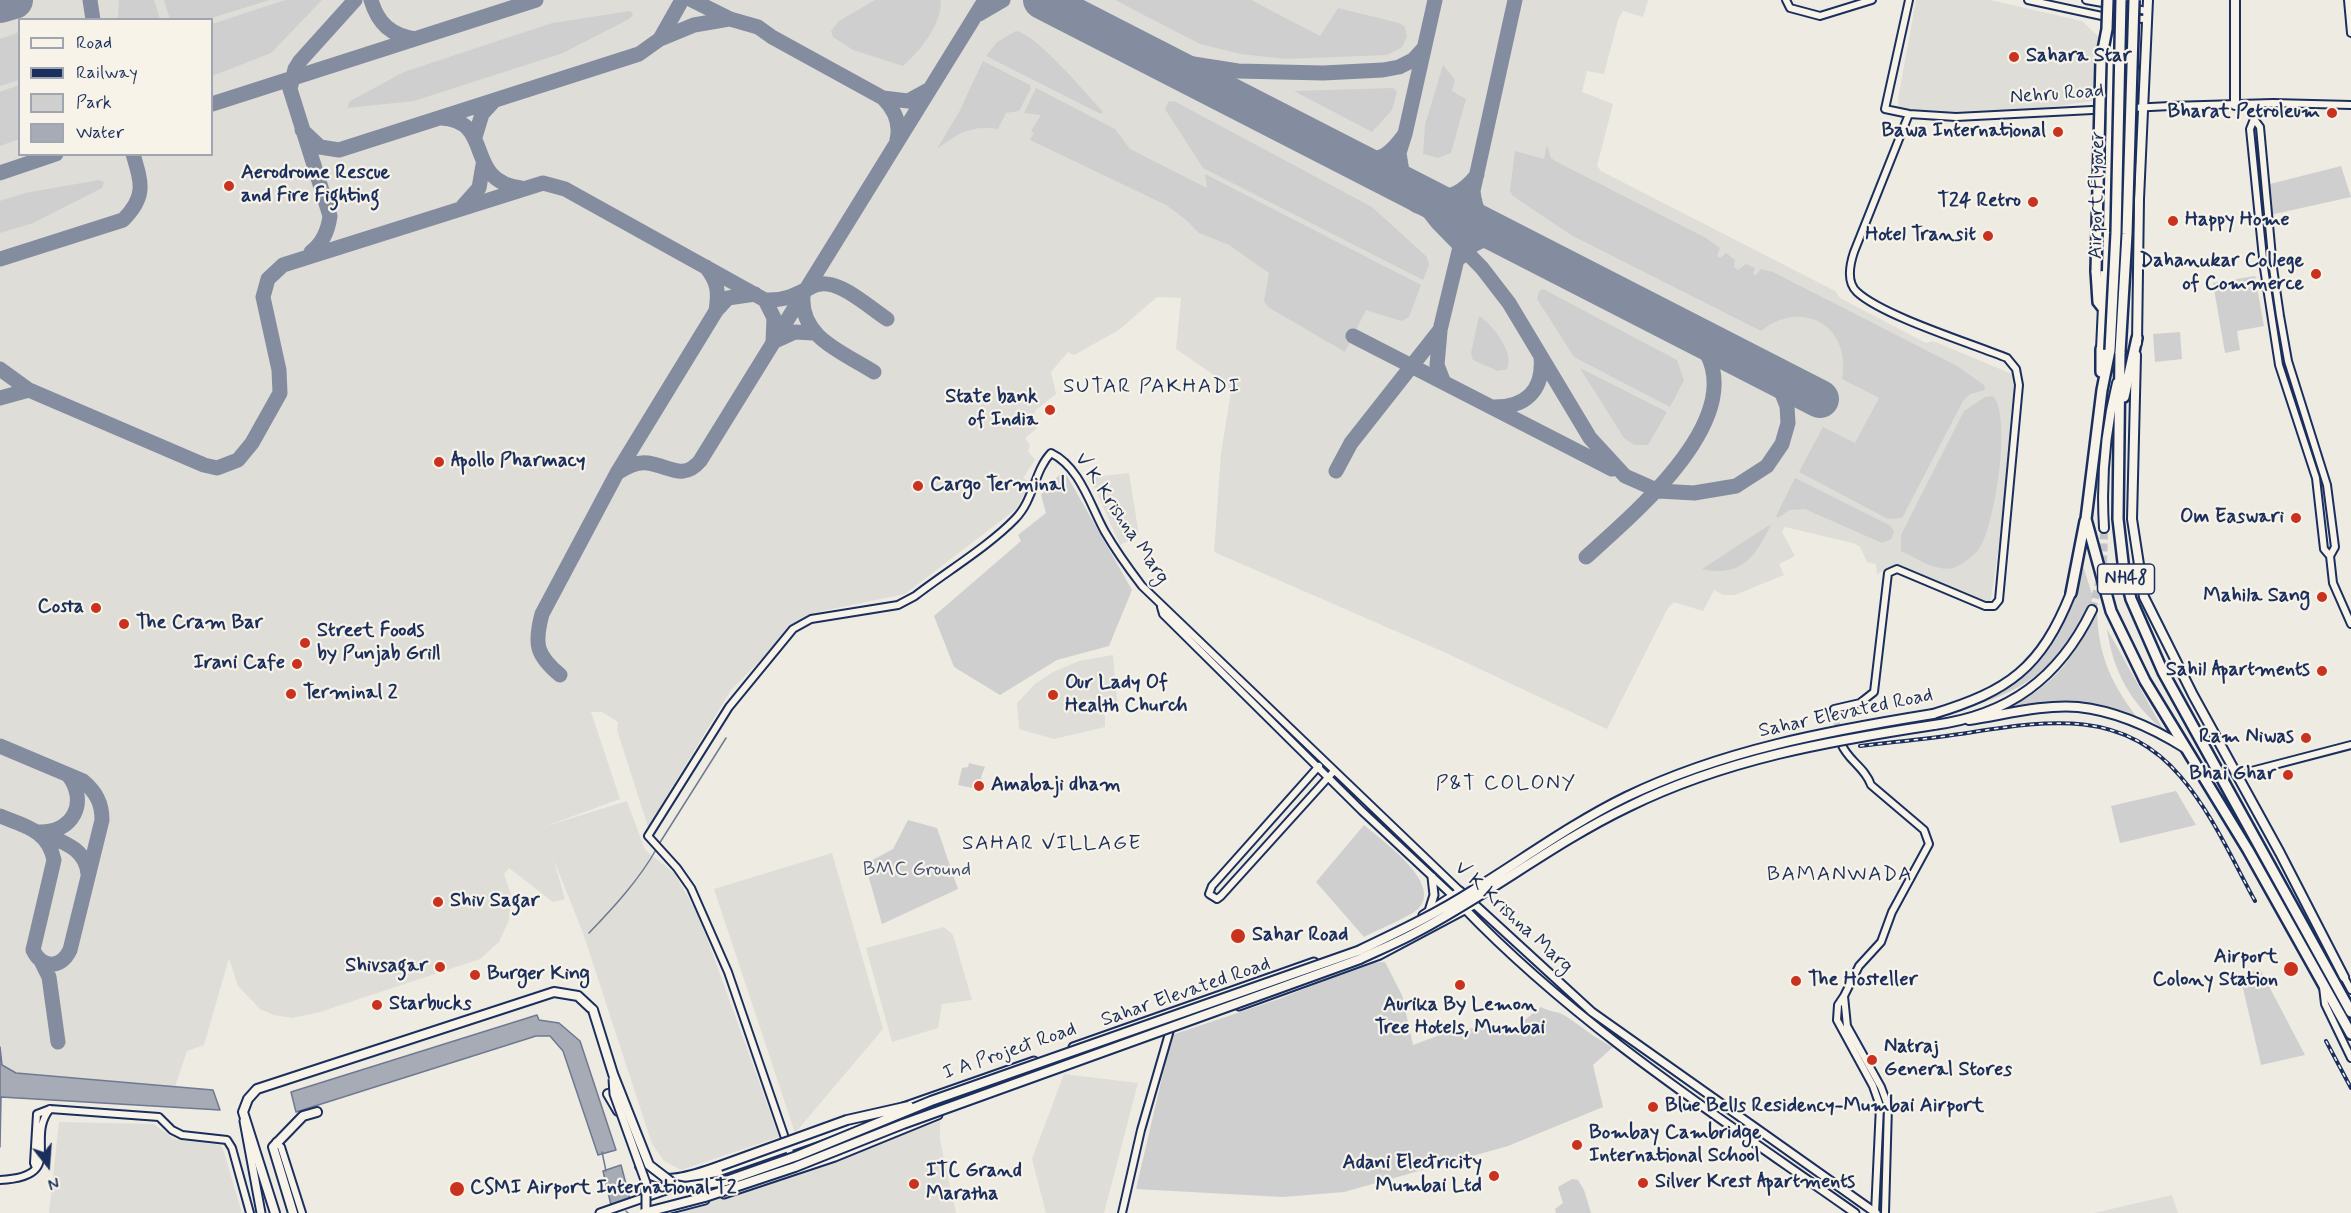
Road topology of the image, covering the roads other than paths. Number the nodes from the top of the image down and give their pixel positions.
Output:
1 (1786, 0) edge
2 (1872, 0) edge
3 (1908, 0) edge
4 (2028, 0) edge
5 (2086, 0) edge
6 (2121, 0) edge
7 (2134, 0) edge
8 (2148, 0) edge
9 (2235, 0) edge
10 (2348, 0) edge
11 (2111, 2) edge
12 (2146, 15) junction
13 (2111, 18) junction
14 (2351, 33) edge
15 (2349, 103) edge
16 (2253, 104) junction
17 (2235, 105) junction
18 (2142, 107) junction
19 (2111, 108) junction
20 (1908, 114) junction
21 (2110, 157) junction
22 (2140, 158) junction
23 (2102, 307) junction
24 (2137, 338) junction
25 (2105, 350) junction
26 (2119, 376) junction
27 (2121, 410) junction
28 (2086, 519) junction
29 (2104, 528) tunnel mouth
30 (2071, 592) joint
31 (1161, 607) junction
32 (2092, 610) tunnel mouth
33 (2351, 624) edge
34 (1240, 682) junction
35 (1235, 688) junction
36 (1835, 714) dead end
37 (1969, 720) junction
38 (1841, 743) tunnel mouth
39 (2351, 745) edge
40 (2186, 749) junction
41 (1324, 761) junction
42 (1318, 768) junction
43 (1334, 771) junction
44 (2236, 775) junction
45 (1328, 777) junction
46 (1432, 877) junction
47 (1460, 891) junction
48 (1453, 896) junction
49 (1474, 905) junction
50 (1466, 910) junction
51 (1429, 912) junction
52 (1450, 919) junction
53 (1475, 919) junction
54 (2344, 977) junction
55 (2335, 982) junction
56 (2323, 986) junction
57 (2351, 990) edge
58 (2341, 1004) junction
59 (1589, 1010) junction
60 (1169, 1012) junction
61 (2351, 1012) edge
62 (1582, 1018) junction
63 (1170, 1030) junction
64 (2351, 1034) edge
65 (2351, 1058) edge
66 (613, 1074) junction
67 (608, 1094) dead end
68 (931, 1101) junction
69 (243, 1112) junction
70 (317, 1112) dead end
71 (1884, 1116) junction
72 (276, 1142) junction
73 (790, 1148) junction
74 (797, 1171) junction
75 (3, 1182) edge
76 (250, 1213) edge
77 (261, 1213) edge
78 (275, 1213) edge
79 (293, 1213) edge
80 (302, 1213) edge
81 (600, 1213) edge
82 (645, 1213) edge
83 (655, 1213) edge
84 (1122, 1213) edge
85 (1856, 1213) edge
86 (1876, 1213) edge
87 (1885, 1213) edge

1 - 2 street
3 - 20 street, Nehru Road
4 - 13 street
5 - 11 street
6 - 25 highway, Airport Flyover / NH48, bridge
7 - 26 highway, Airport Flyover / NH48, bridge
8 - 12 main road
9 - 17 main road
10 - 14 street
11 - 12 street
11 - 13 main road
11 - 23 highway, bridge
12 - 13 street
12 - 18 main road
13 - 19 main road
15 - 16 street, Nehru Road
16 - 17 street, Nehru Road
16 - 33 street
17 - 18 street, Nehru Road
18 - 19 street, Nehru Road
18 - 22 main road
19 - 20 street, Nehru Road
19 - 21 main road
20 - 36 street
21 - 22 main road
21 - 23 main road
22 - 24 main road
23 - 25 main road
24 - 27 highway
24 - 44 main road
25 - 28 highway, Airport Flyover / NH48
26 - 27 highway, NH48
26 - 29 main road
27 - 55 highway, NH48
28 - 30 highway
28 - 40 highway, NH48
30 - 68 main road, Sahar Elevated Road, bridge
31 - 34 street, V K Krishna Marg
31 - 35 street, V K Krishna Marg
31 - 73 street, V K Krishna Marg
32 - 37 main road
34 - 35 street
34 - 41 street, V K Krishna Marg
35 - 42 street, V K Krishna Marg
37 - 40 main road, Sahar Elevated Road
37 - 82 main road, Sahar Elevated Road, bridge
38 - 71 street
39 - 44 street
40 - 56 highway, NH48
41 - 42 street
41 - 43 street, V K Krishna Marg
42 - 45 street, V K Krishna Marg
42 - 45 street
43 - 45 street
43 - 47 street, V K Krishna Marg
44 - 54 main road
45 - 46 street, V K Krishna Marg
46 - 48 street, V K Krishna Marg
46 - 51 main road
47 - 48 main road, I A Project Road
47 - 49 main road, V K Krishna Marg
48 - 50 main road, V K Krishna Marg
48 - 51 main road, I A Project Road
49 - 50 main road
49 - 59 main road, V K Krishna Marg
50 - 52 main road
50 - 53 main road, V K Krishna Marg
51 - 60 main road, I A Project Road
52 - 53 main road
52 - 63 main road
53 - 62 main road, V K Krishna Marg
54 - 55 highway
54 - 57 street
55 - 58 highway, NH48
56 - 58 highway, NH48
56 - 65 street
58 - 61 highway, NH48
58 - 64 highway, NH48
59 - 62 main road
59 - 86 main road, V K Krishna Marg
60 - 63 street
60 - 73 main road, I A Project Road
62 - 85 main road, V K Krishna Marg
63 - 74 main road
63 - 84 street
66 - 68 main road, Sahar Elevated Road, bridge
66 - 69 main road, Sahar Elevated Road, bridge
66 - 82 main road, bridge
67 - 68 main road, bridge
69 - 77 main road
69 - 78 main road
70 - 72 main road
71 - 86 street
71 - 87 street
72 - 79 main road
72 - 80 street
73 - 74 street
73 - 81 main road, I A Project Road
74 - 83 main road
75 - 76 street

